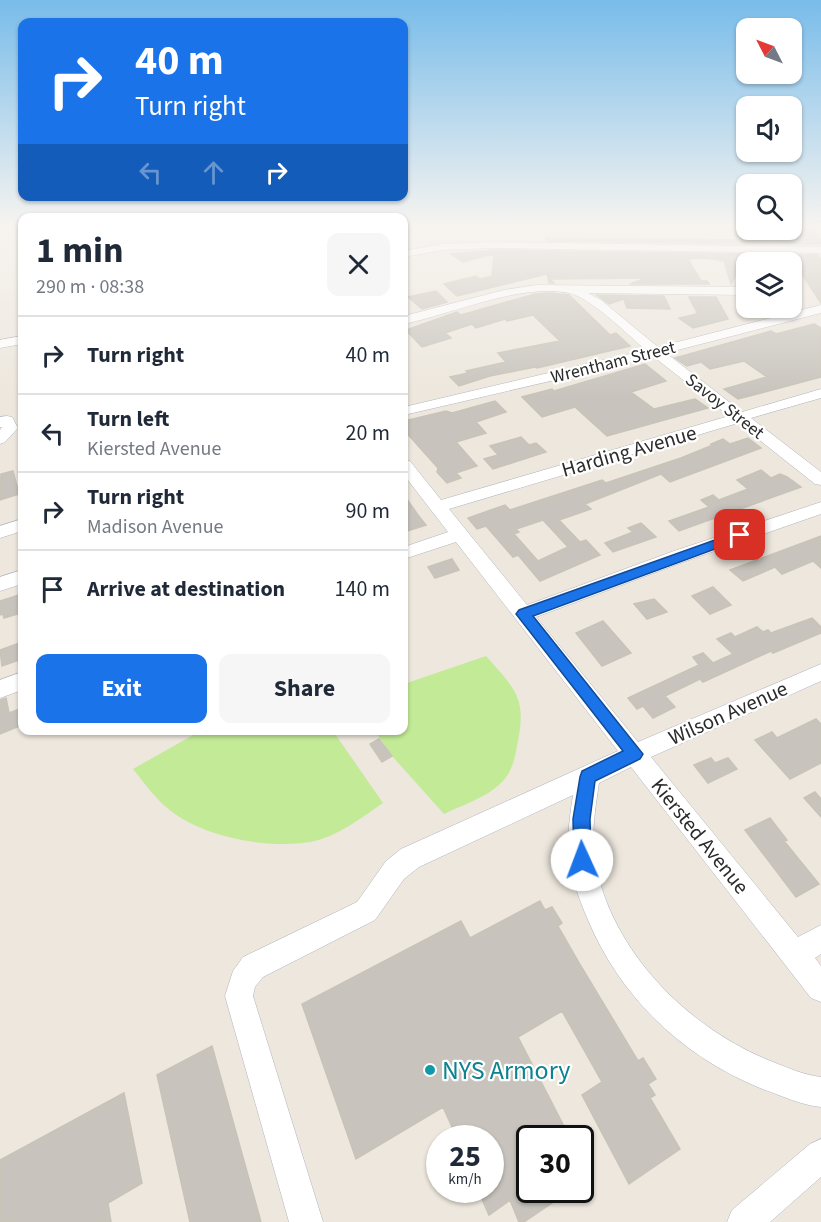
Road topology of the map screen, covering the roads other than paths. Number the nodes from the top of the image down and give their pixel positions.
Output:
1 (571, 289) junction
2 (736, 291) edge
3 (821, 309) edge
4 (802, 310) edge
5 (769, 318) edge
6 (408, 319) edge
7 (18, 341) edge
8 (0, 344) edge
9 (656, 352) junction
10 (821, 393) edge
11 (408, 410) edge
12 (741, 418) junction
13 (3, 421) edge
14 (0, 439) edge
15 (408, 470) edge
16 (821, 480) edge
17 (437, 507) junction
18 (821, 508) edge
19 (18, 526) edge
20 (0, 532) edge
21 (459, 535) junction
22 (408, 552) edge
23 (18, 578) edge
24 (0, 584) edge
25 (523, 614) junction
26 (821, 672) edge
27 (18, 682) edge
28 (0, 689) edge
29 (634, 754) junction
30 (588, 777) junction
31 (821, 939) edge
32 (795, 954) junction
33 (821, 988) edge
34 (821, 1092) edge
35 (821, 1155) edge
36 (306, 1222) edge
37 (744, 1222) edge

1 - 2 street
1 - 6 street
1 - 9 street, Savoy Street
3 - 4 street, Wrentham Street
5 - 9 street, Wrentham Street
7 - 8 street
9 - 11 street, Wrentham Street
9 - 12 street, Savoy Street
10 - 12 street, Harding Avenue
12 - 16 street, Savoy Street
12 - 17 street, Harding Avenue
13 - 14 street
15 - 17 street, Kiersted Avenue
17 - 21 street, Kiersted Avenue
18 - 25 street
19 - 20 street
21 - 22 street
21 - 25 street, Kiersted Avenue
23 - 24 street
25 - 29 street, Kiersted Avenue
26 - 29 street, Wilson Avenue
27 - 28 street
29 - 30 street, Wilson Avenue
29 - 32 street, Kiersted Avenue
30 - 34 street
30 - 36 street, Wilson Avenue
31 - 32 street
32 - 33 street, Kiersted Avenue
35 - 37 street

